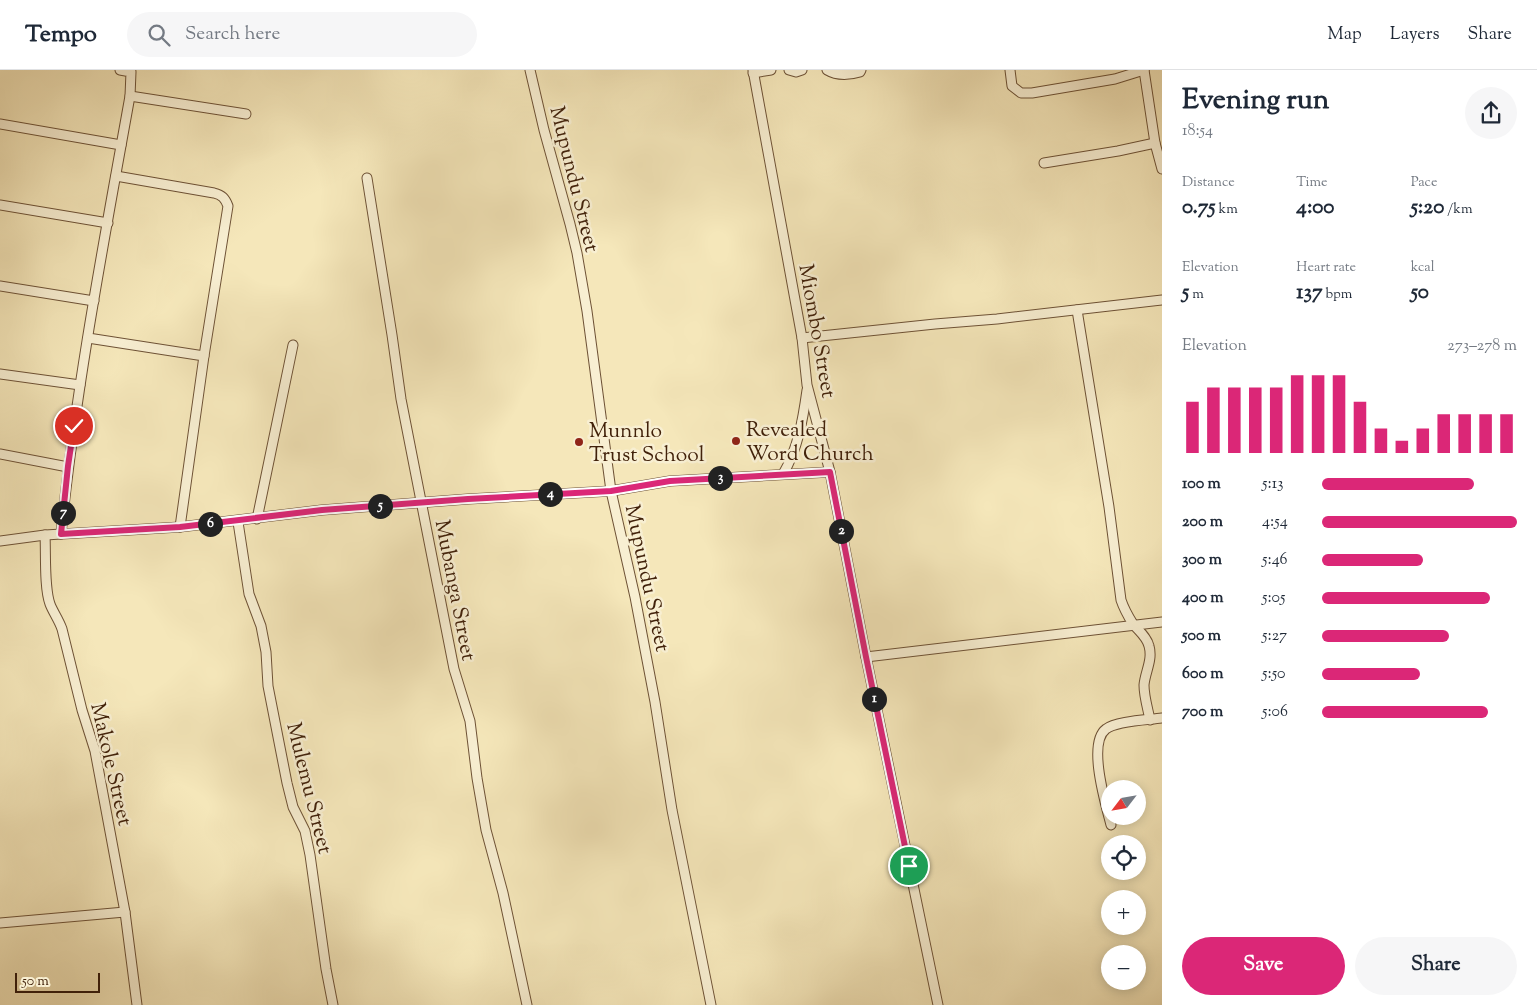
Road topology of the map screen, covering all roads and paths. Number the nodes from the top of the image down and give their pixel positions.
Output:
1 (120, 70) edge
2 (530, 70) edge
3 (771, 70) edge
4 (789, 70) edge
5 (802, 70) edge
6 (827, 70) edge
7 (861, 70) edge
8 (1010, 70) edge
9 (1144, 70) edge
10 (131, 71) edge
11 (753, 71) edge
12 (130, 96) junction
13 (246, 114) dead end
14 (0, 124) edge
15 (1155, 143) junction
16 (121, 145) junction
17 (1044, 163) dead end
18 (1162, 169) edge
19 (116, 176) junction
20 (367, 178) dead end
21 (0, 205) edge
22 (108, 223) junction
23 (0, 286) edge
24 (1162, 300) edge
25 (94, 301) junction
26 (1077, 310) junction
27 (88, 338) junction
28 (802, 338) junction
29 (293, 345) dead end
30 (204, 356) junction
31 (0, 374) edge
32 (80, 385) junction
33 (807, 385) junction
34 (0, 454) edge
35 (68, 466) junction
36 (830, 472) junction
37 (783, 474) junction
38 (611, 491) junction
39 (421, 504) junction
40 (257, 519) junction
41 (238, 522) junction
42 (180, 527) junction
43 (61, 534) junction
44 (45, 535) junction
45 (0, 541) edge
46 (1162, 622) edge
47 (1134, 625) junction
48 (866, 657) junction
49 (1162, 718) edge
50 (1150, 720) junction
51 (1101, 784) edge
52 (125, 912) junction
53 (0, 923) edge
54 (137, 1005) edge
55 (333, 1005) edge
56 (527, 1005) edge
57 (711, 1005) edge
58 (938, 1005) edge

1 - 10 street
2 - 38 street, Mupundu Street
3 - 11 street
4 - 5 street
6 - 7 street
8 - 9 street
9 - 15 street
10 - 12 street
11 - 28 street, Miombo Street
12 - 13 street
12 - 16 street
14 - 16 street
15 - 17 street
15 - 18 street
16 - 19 street
19 - 22 street
19 - 30 street
20 - 39 street, Mubanga Street
21 - 22 street
22 - 25 street
23 - 25 street
24 - 26 street
25 - 27 street
26 - 28 street
26 - 47 street
27 - 30 street
27 - 32 street
28 - 33 street, Miombo Street
29 - 40 street
30 - 42 street
31 - 32 street
32 - 35 street
33 - 36 street, Miombo Street
33 - 37 street
34 - 35 street
35 - 43 street
36 - 37 street
36 - 48 street, Miombo Street
37 - 38 street
38 - 39 street
38 - 57 street, Mupundu Street
39 - 40 street
39 - 56 street, Mubanga Street
40 - 41 street
41 - 42 street
41 - 55 street, Mulemu Street
42 - 43 street
43 - 44 street
44 - 45 street
44 - 52 street, Makole Street
46 - 47 street
47 - 48 street
47 - 50 street
48 - 58 street, Miombo Street
49 - 50 street
50 - 51 street
52 - 53 street
52 - 54 street, Makole Street

